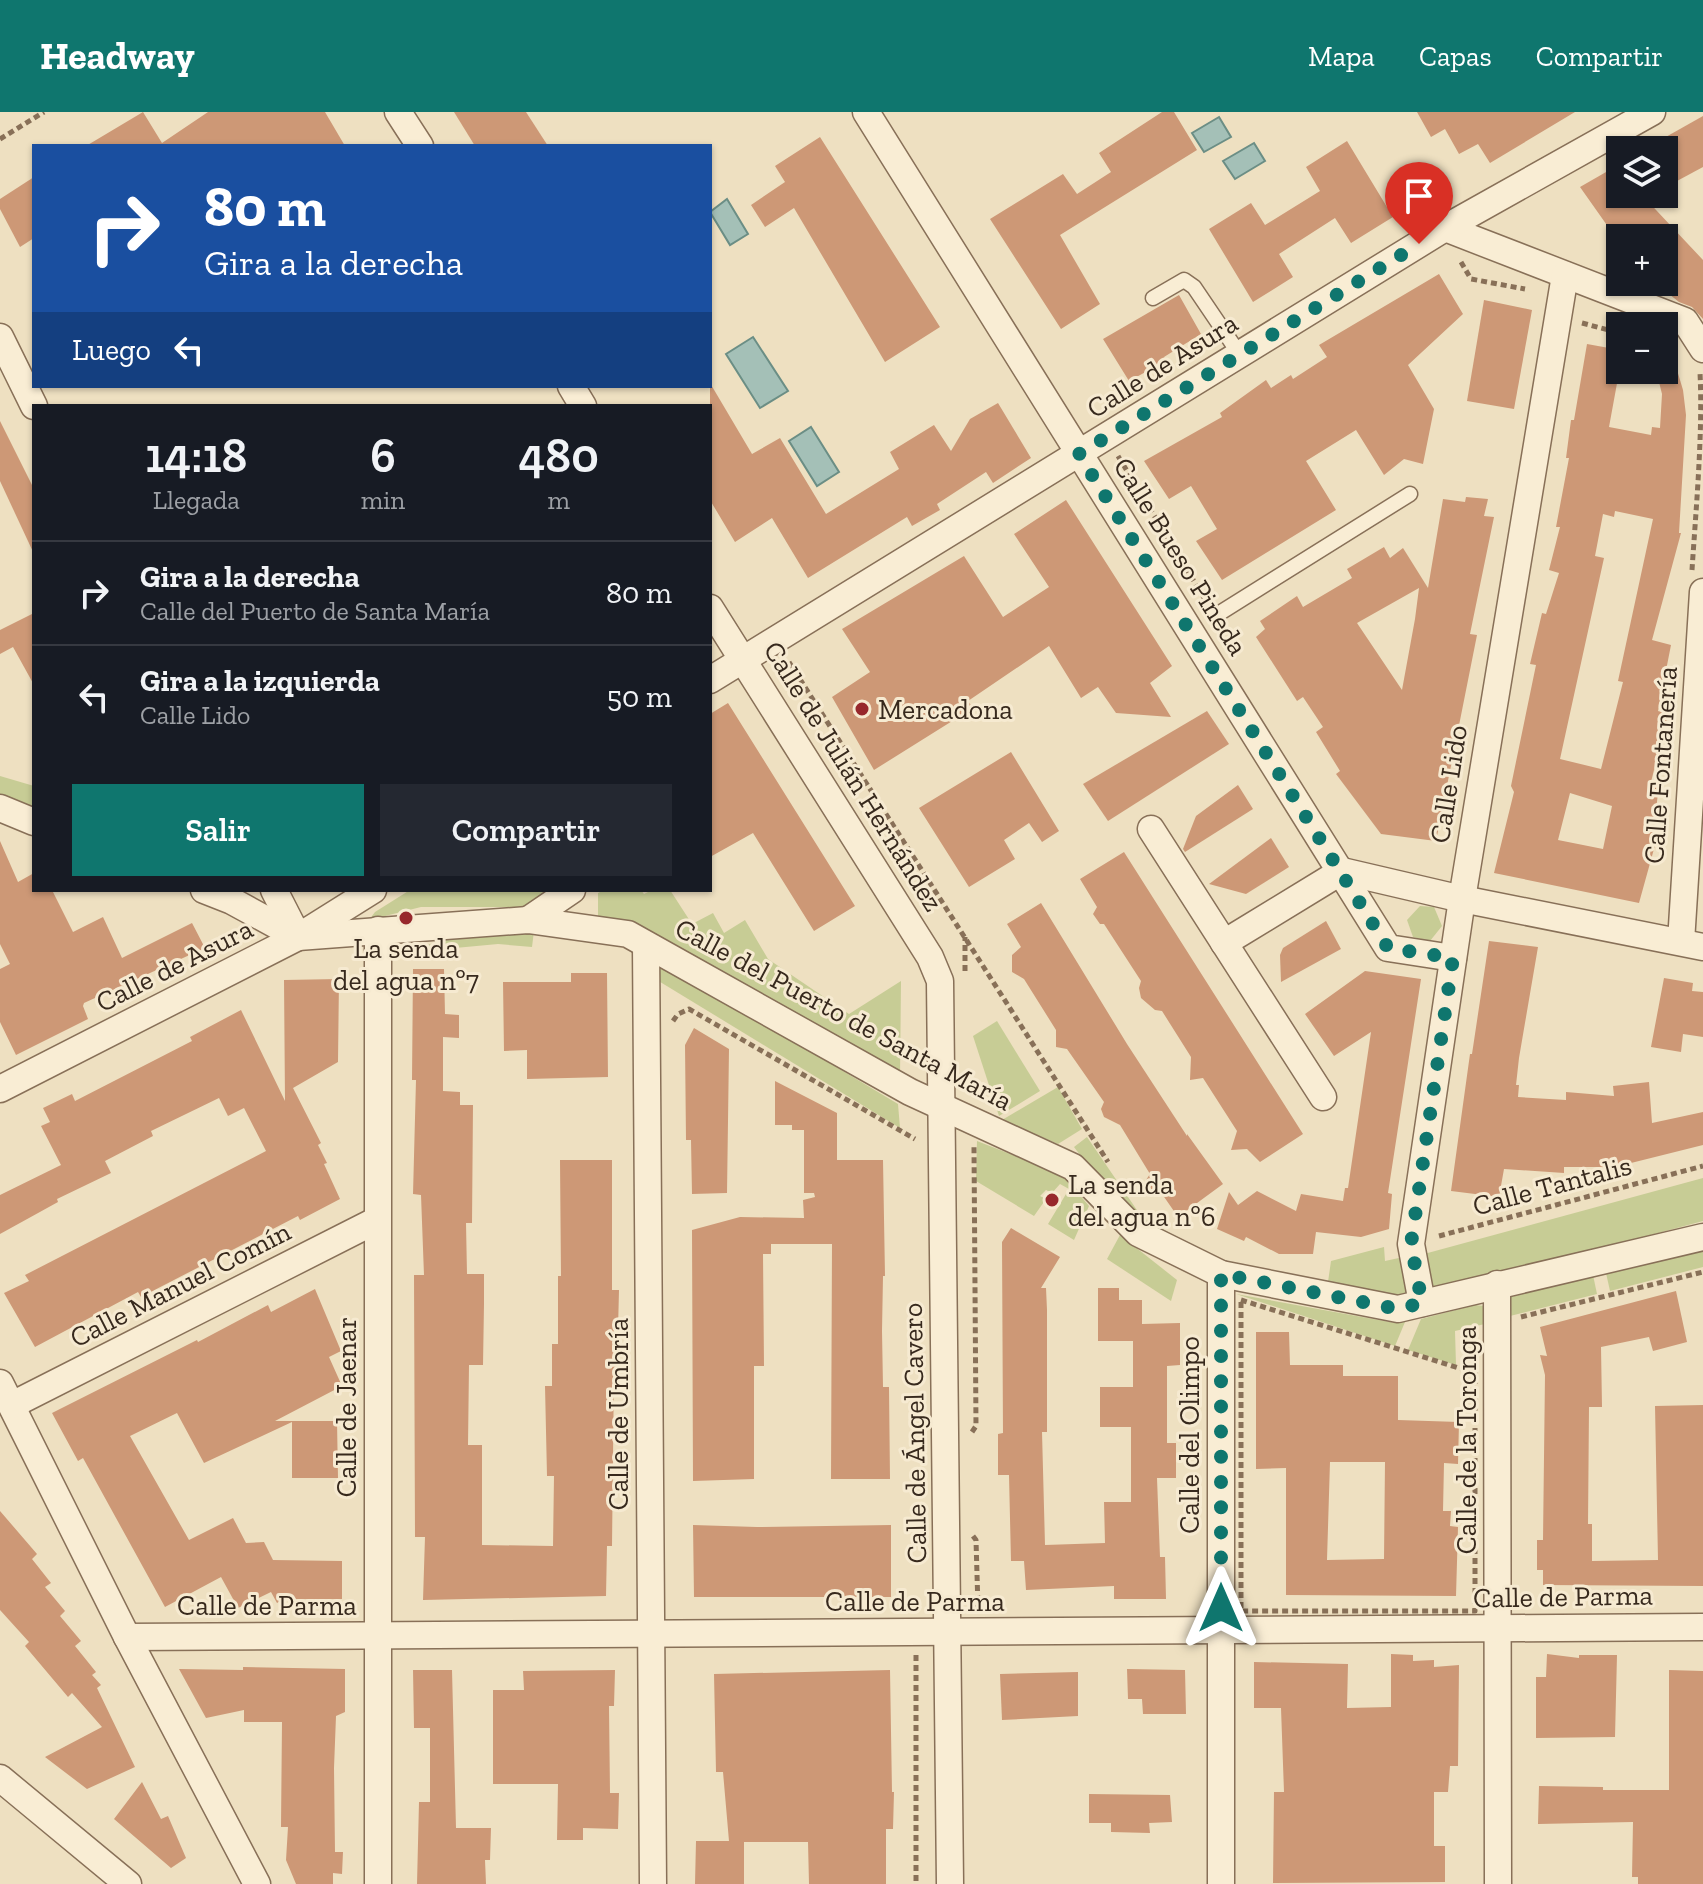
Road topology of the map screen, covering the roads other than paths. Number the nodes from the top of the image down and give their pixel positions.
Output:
1 (398, 112) edge
2 (866, 112) edge
3 (1652, 112) edge
4 (419, 144) edge
5 (1445, 228) junction
6 (1565, 275) junction
7 (1153, 298) dead end
8 (0, 337) edge
9 (1240, 355) junction
10 (1699, 356) edge
11 (33, 404) edge
12 (1079, 454) junction
13 (1410, 494) dead end
14 (1697, 586) edge
15 (712, 611) edge
16 (1215, 616) dead end
17 (743, 660) junction
18 (712, 679) edge
19 (0, 808) edge
20 (32, 821) edge
21 (1151, 829) dead end
22 (1342, 871) junction
23 (209, 892) edge
24 (275, 892) edge
25 (370, 892) edge
26 (569, 892) edge
27 (1462, 899) junction
28 (528, 920) junction
29 (378, 930) junction
30 (298, 937) junction
31 (1224, 943) junction
32 (646, 945) junction
33 (1692, 945) edge
34 (1453, 958) junction
35 (952, 982) joint
36 (0, 1089) edge
37 (1323, 1097) dead end
38 (942, 1107) junction
39 (377, 1220) junction
40 (1703, 1237) edge
41 (1221, 1274) junction
42 (1497, 1284) junction
43 (1422, 1303) junction
44 (6, 1394) edge
45 (1703, 1627) edge
46 (1499, 1629) junction
47 (1221, 1630) junction
48 (948, 1631) junction
49 (650, 1635) junction
50 (380, 1636) junction
51 (127, 1637) junction
52 (0, 1778) edge
53 (128, 1884) edge
54 (257, 1884) edge
55 (378, 1884) edge
56 (653, 1884) edge
57 (950, 1884) edge
58 (1221, 1884) edge
59 (1498, 1884) edge

1 - 4 street
2 - 12 street, Calle Bueso Pineda
3 - 5 street, Calle de Asura
5 - 6 street
5 - 9 street, Calle de Asura
6 - 10 street
6 - 27 street, Calle Lido
7 - 9 lane
8 - 11 street
9 - 12 street, Calle de Asura
12 - 17 street, Calle de Asura
12 - 22 street, Calle Bueso Pineda
13 - 16 lane
14 - 33 street, Calle Fontanería
15 - 17 street, Calle de Julián Hernández
17 - 18 street, Calle de Asura
17 - 35 street, Calle de Julián Hernández
19 - 20 street
21 - 31 street
22 - 27 street
22 - 31 street
22 - 34 street, Calle Bueso Pineda
23 - 30 street
24 - 30 street
25 - 30 street, Calle de Asura
26 - 28 street
27 - 33 street
27 - 34 street, Calle Lido
28 - 29 street, Calle del Puerto de Santa María
28 - 32 street, Calle del Puerto de Santa María
29 - 30 street, Calle del Puerto de Santa María
29 - 39 street, Calle de Jaenar
30 - 36 street, Calle de Asura
31 - 37 street
32 - 38 street, Calle del Puerto de Santa María
32 - 49 street, Calle de Umbría
34 - 43 street, Calle Lido
35 - 38 street, Calle de Ángel Cavero
38 - 41 street, Calle del Puerto de Santa María
38 - 48 street, Calle de Ángel Cavero
39 - 44 street, Calle Manuel Comín
39 - 50 street, Calle de Jaenar
40 - 42 street, Calle del Puerto de Santa María
41 - 43 street, Calle del Puerto de Santa María
41 - 47 street, Calle del Olimpo
42 - 43 street, Calle del Puerto de Santa María
42 - 46 street, Calle de la Toronga
44 - 51 street
45 - 46 street, Calle de Parma
46 - 47 street, Calle de Parma
46 - 59 street, Calle de la Toronga
47 - 48 street, Calle de Parma
47 - 58 street, Calle del Olimpo
48 - 49 street, Calle de Parma
48 - 57 street, Calle de Ángel Cavero
49 - 50 street, Calle de Parma
49 - 56 street, Calle de Umbría
50 - 51 street, Calle de Parma
50 - 55 street, Calle de Jaenar
51 - 54 street
52 - 53 street

